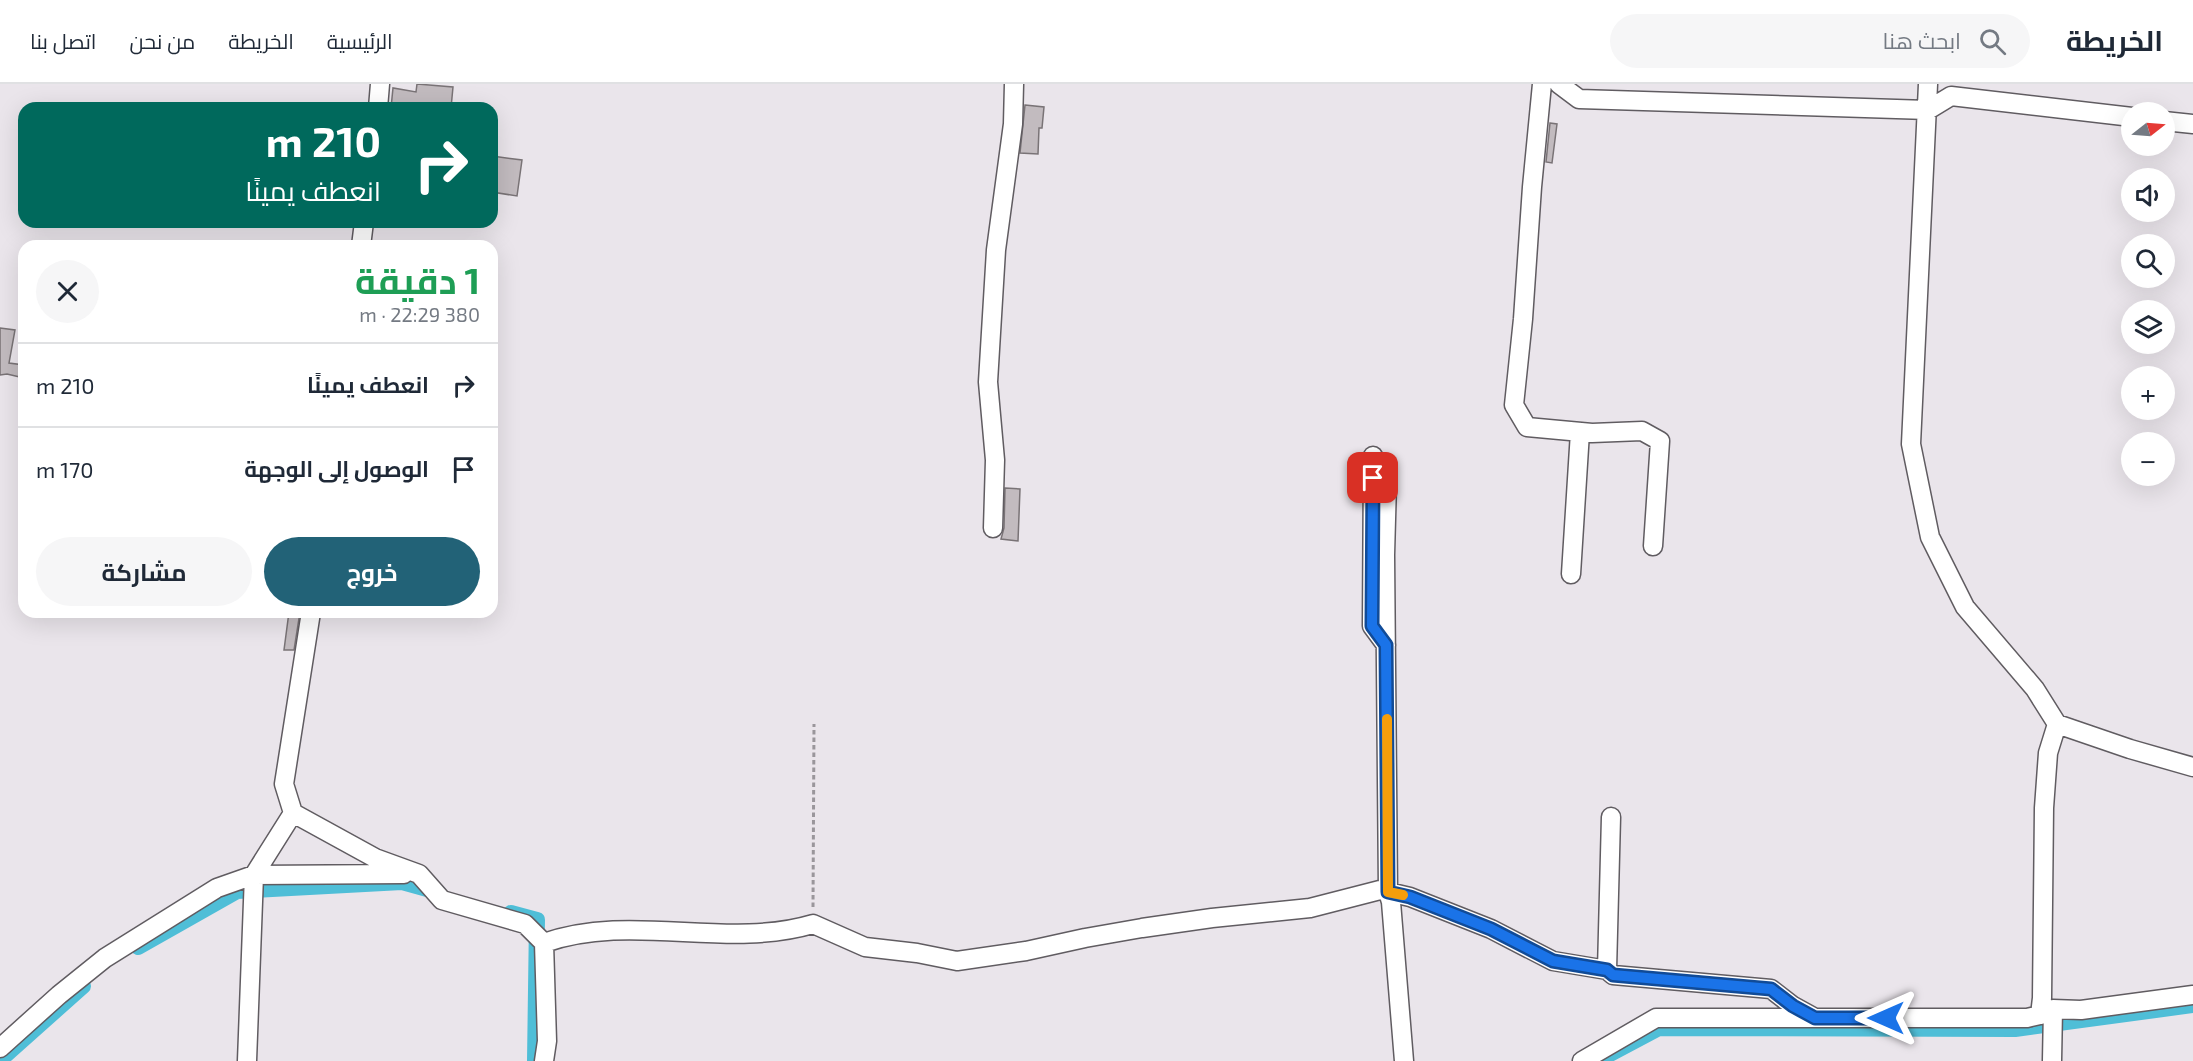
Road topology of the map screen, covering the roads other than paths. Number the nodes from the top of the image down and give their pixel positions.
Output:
1 (380, 84) edge
2 (1014, 84) edge
3 (1542, 84) edge
4 (1558, 84) edge
5 (1928, 84) edge
6 (378, 102) edge
7 (1928, 110) junction
8 (2121, 116) edge
9 (2175, 122) edge
10 (2193, 124) edge
11 (1580, 432) junction
12 (1373, 456) dead end
13 (1387, 483) dead end
14 (993, 528) dead end
15 (1653, 546) dead end
16 (1571, 574) dead end
17 (310, 618) edge
18 (1386, 645) junction
19 (2057, 724) junction
20 (2193, 767) edge
21 (293, 813) junction
22 (1611, 817) dead end
23 (259, 868) junction
24 (419, 874) junction
25 (1388, 892) junction
26 (544, 943) junction
27 (1607, 970) junction
28 (2193, 995) edge
29 (2046, 1012) junction
30 (1815, 1018) junction
31 (0, 1048) edge
32 (545, 1060) edge
33 (247, 1061) edge
34 (1404, 1061) edge
35 (1582, 1061) edge
36 (2052, 1061) edge

1 - 6 street
2 - 14 street
3 - 11 street
4 - 7 street
5 - 7 street
7 - 8 street
7 - 19 street
9 - 10 street
11 - 15 street
11 - 16 street
12 - 18 street
13 - 18 street
17 - 21 street
18 - 25 street
19 - 20 street
19 - 29 street
21 - 23 street
21 - 24 street
22 - 27 street
23 - 24 street
23 - 31 street
23 - 33 street
24 - 26 street
25 - 26 street
25 - 27 street
25 - 34 street
26 - 32 street
27 - 30 street
28 - 29 street
29 - 30 street
29 - 36 street
30 - 35 street

